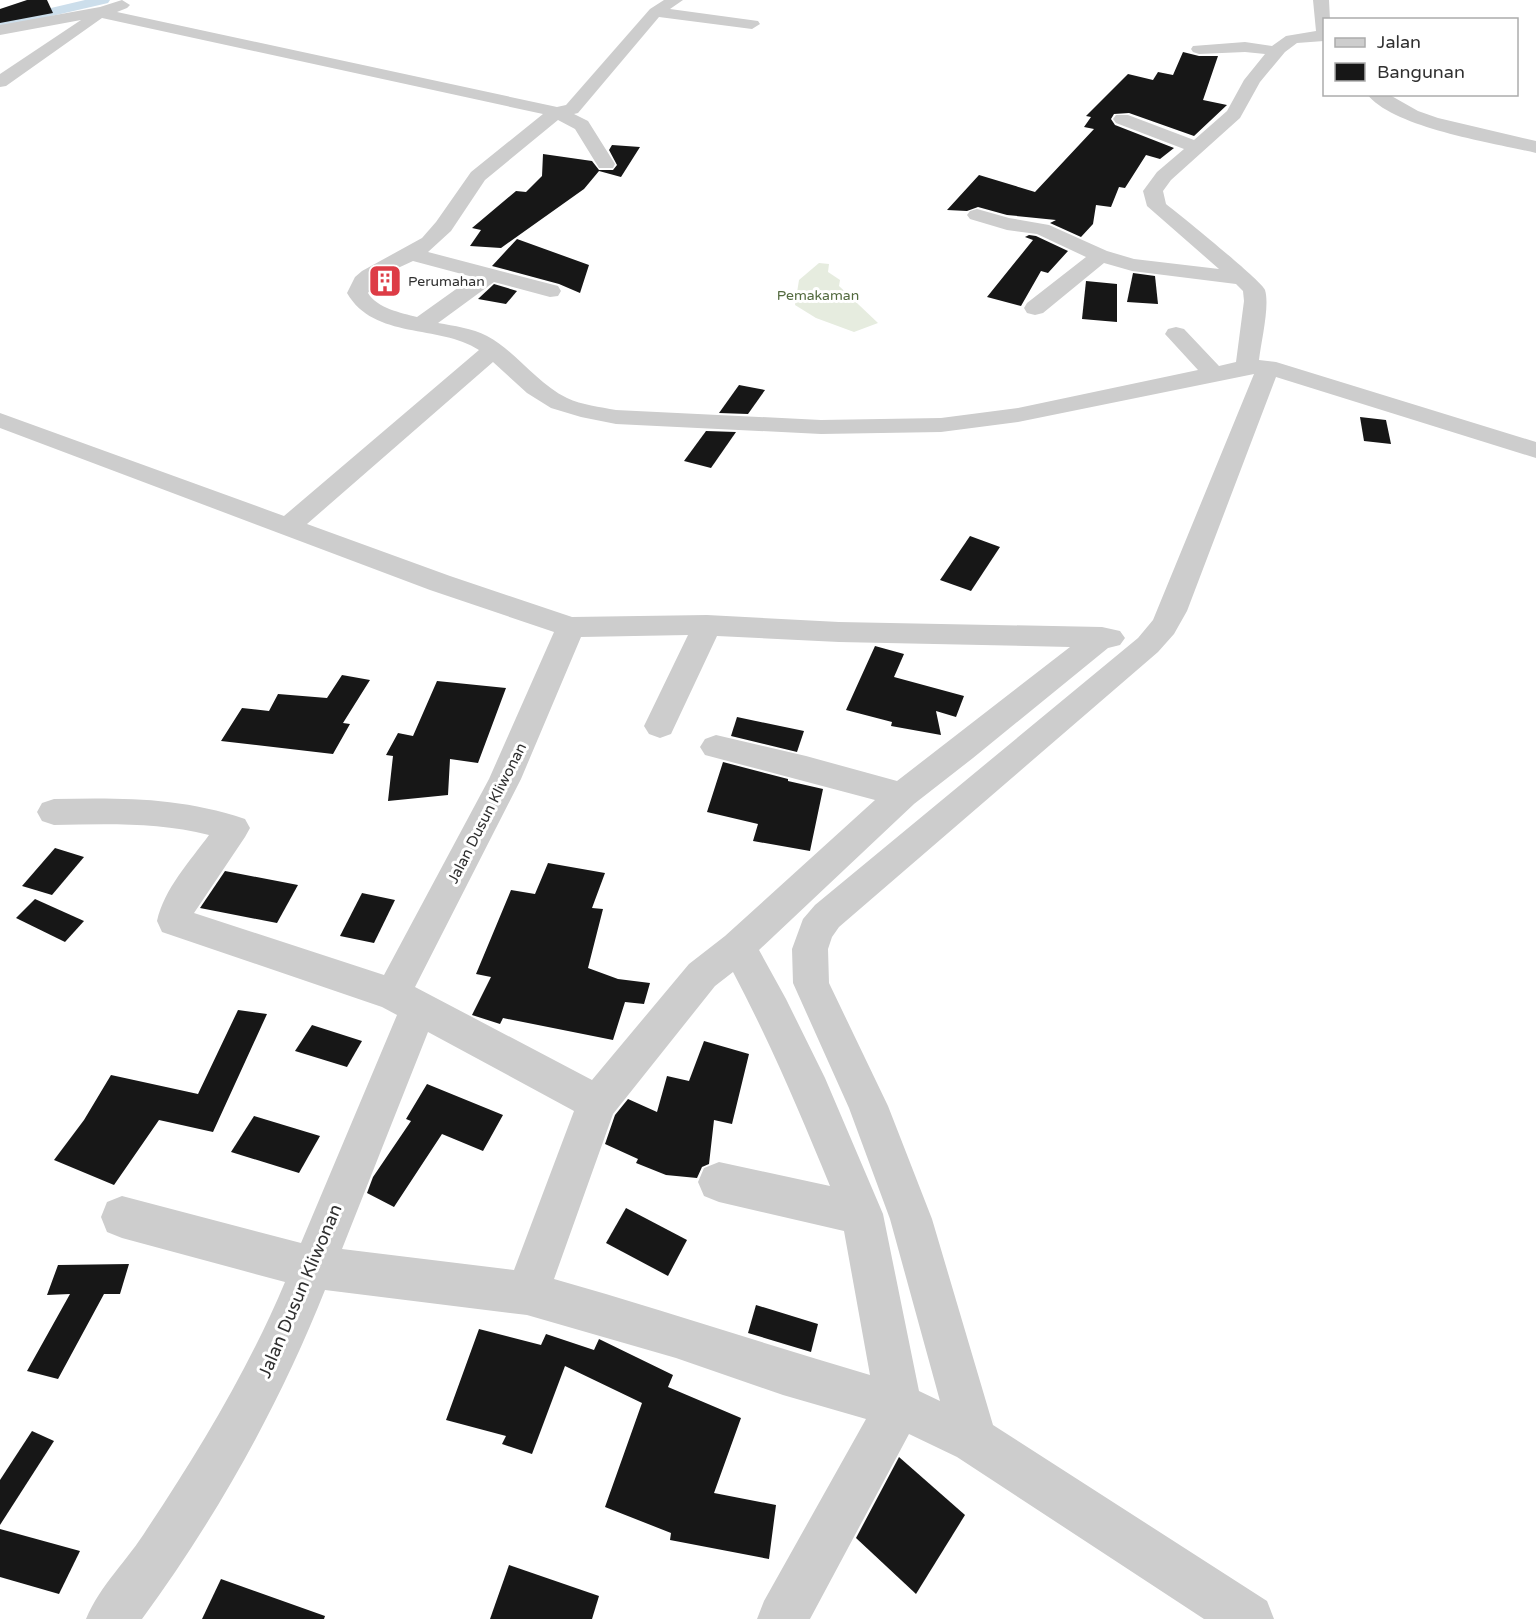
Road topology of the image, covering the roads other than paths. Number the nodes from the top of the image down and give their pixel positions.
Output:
1 (137, 0) edge
2 (675, 0) edge
3 (1321, 0) edge
4 (103, 12) junction
5 (656, 12) junction
6 (1323, 23) edge
7 (752, 24) dead end
8 (0, 30) edge
9 (1323, 35) edge
10 (1199, 49) dead end
11 (1278, 50) junction
12 (0, 81) edge
13 (1378, 96) edge
14 (557, 112) junction
15 (1122, 119) dead end
16 (1196, 147) junction
17 (1536, 147) edge
18 (606, 164) dead end
19 (977, 216) dead end
20 (412, 254) junction
21 (1100, 255) junction
22 (490, 275) junction
23 (1244, 279) junction
24 (550, 291) dead end
25 (1035, 308) dead end
26 (419, 326) junction
27 (1176, 334) dead end
28 (493, 350) junction
29 (1257, 367) junction
30 (1214, 374) junction
31 (0, 420) edge
32 (1536, 450) edge
33 (289, 525) junction
34 (707, 625) junction
35 (571, 627) junction
36 (1127, 641) junction
37 (660, 726) dead end
38 (716, 747) dead end
39 (902, 795) junction
40 (54, 812) dead end
41 (738, 947) junction
42 (406, 1001) junction
43 (851, 1073) junction
44 (811, 1091) junction
45 (597, 1103) junction
46 (719, 1182) dead end
47 (862, 1214) junction
48 (122, 1217) dead end
49 (311, 1267) junction
50 (527, 1293) junction
51 (899, 1406) junction
52 (964, 1435) junction
53 (111, 1619) edge
54 (782, 1619) edge
55 (1249, 1619) edge

1 - 4 street
2 - 5 street
3 - 6 street
4 - 8 street
4 - 12 street
4 - 14 street
5 - 7 street
5 - 14 street
9 - 11 street
10 - 11 street
11 - 16 street
13 - 17 street
14 - 18 street
14 - 20 street
15 - 16 street
16 - 23 street
19 - 21 street
20 - 22 street
20 - 26 street
21 - 23 street
21 - 25 street
22 - 24 street
22 - 26 street
23 - 29 street
26 - 28 street
27 - 30 street
28 - 30 street
28 - 33 street
29 - 30 street
29 - 32 street
29 - 36 street
31 - 33 street
33 - 35 street
34 - 35 street
34 - 36 street
34 - 37 street
35 - 42 street, Jalan Dusun Kliwonan
36 - 39 street
36 - 43 street
38 - 39 street
39 - 41 street
40 - 42 street
41 - 44 street
41 - 45 street
42 - 45 street
42 - 49 street, Jalan Dusun Kliwonan
43 - 44 street
43 - 52 street
44 - 47 street
45 - 50 street
46 - 47 street
47 - 51 street
48 - 49 street
49 - 50 street
49 - 53 street, Jalan Dusun Kliwonan
50 - 51 street
51 - 52 street
51 - 54 street
52 - 55 street

